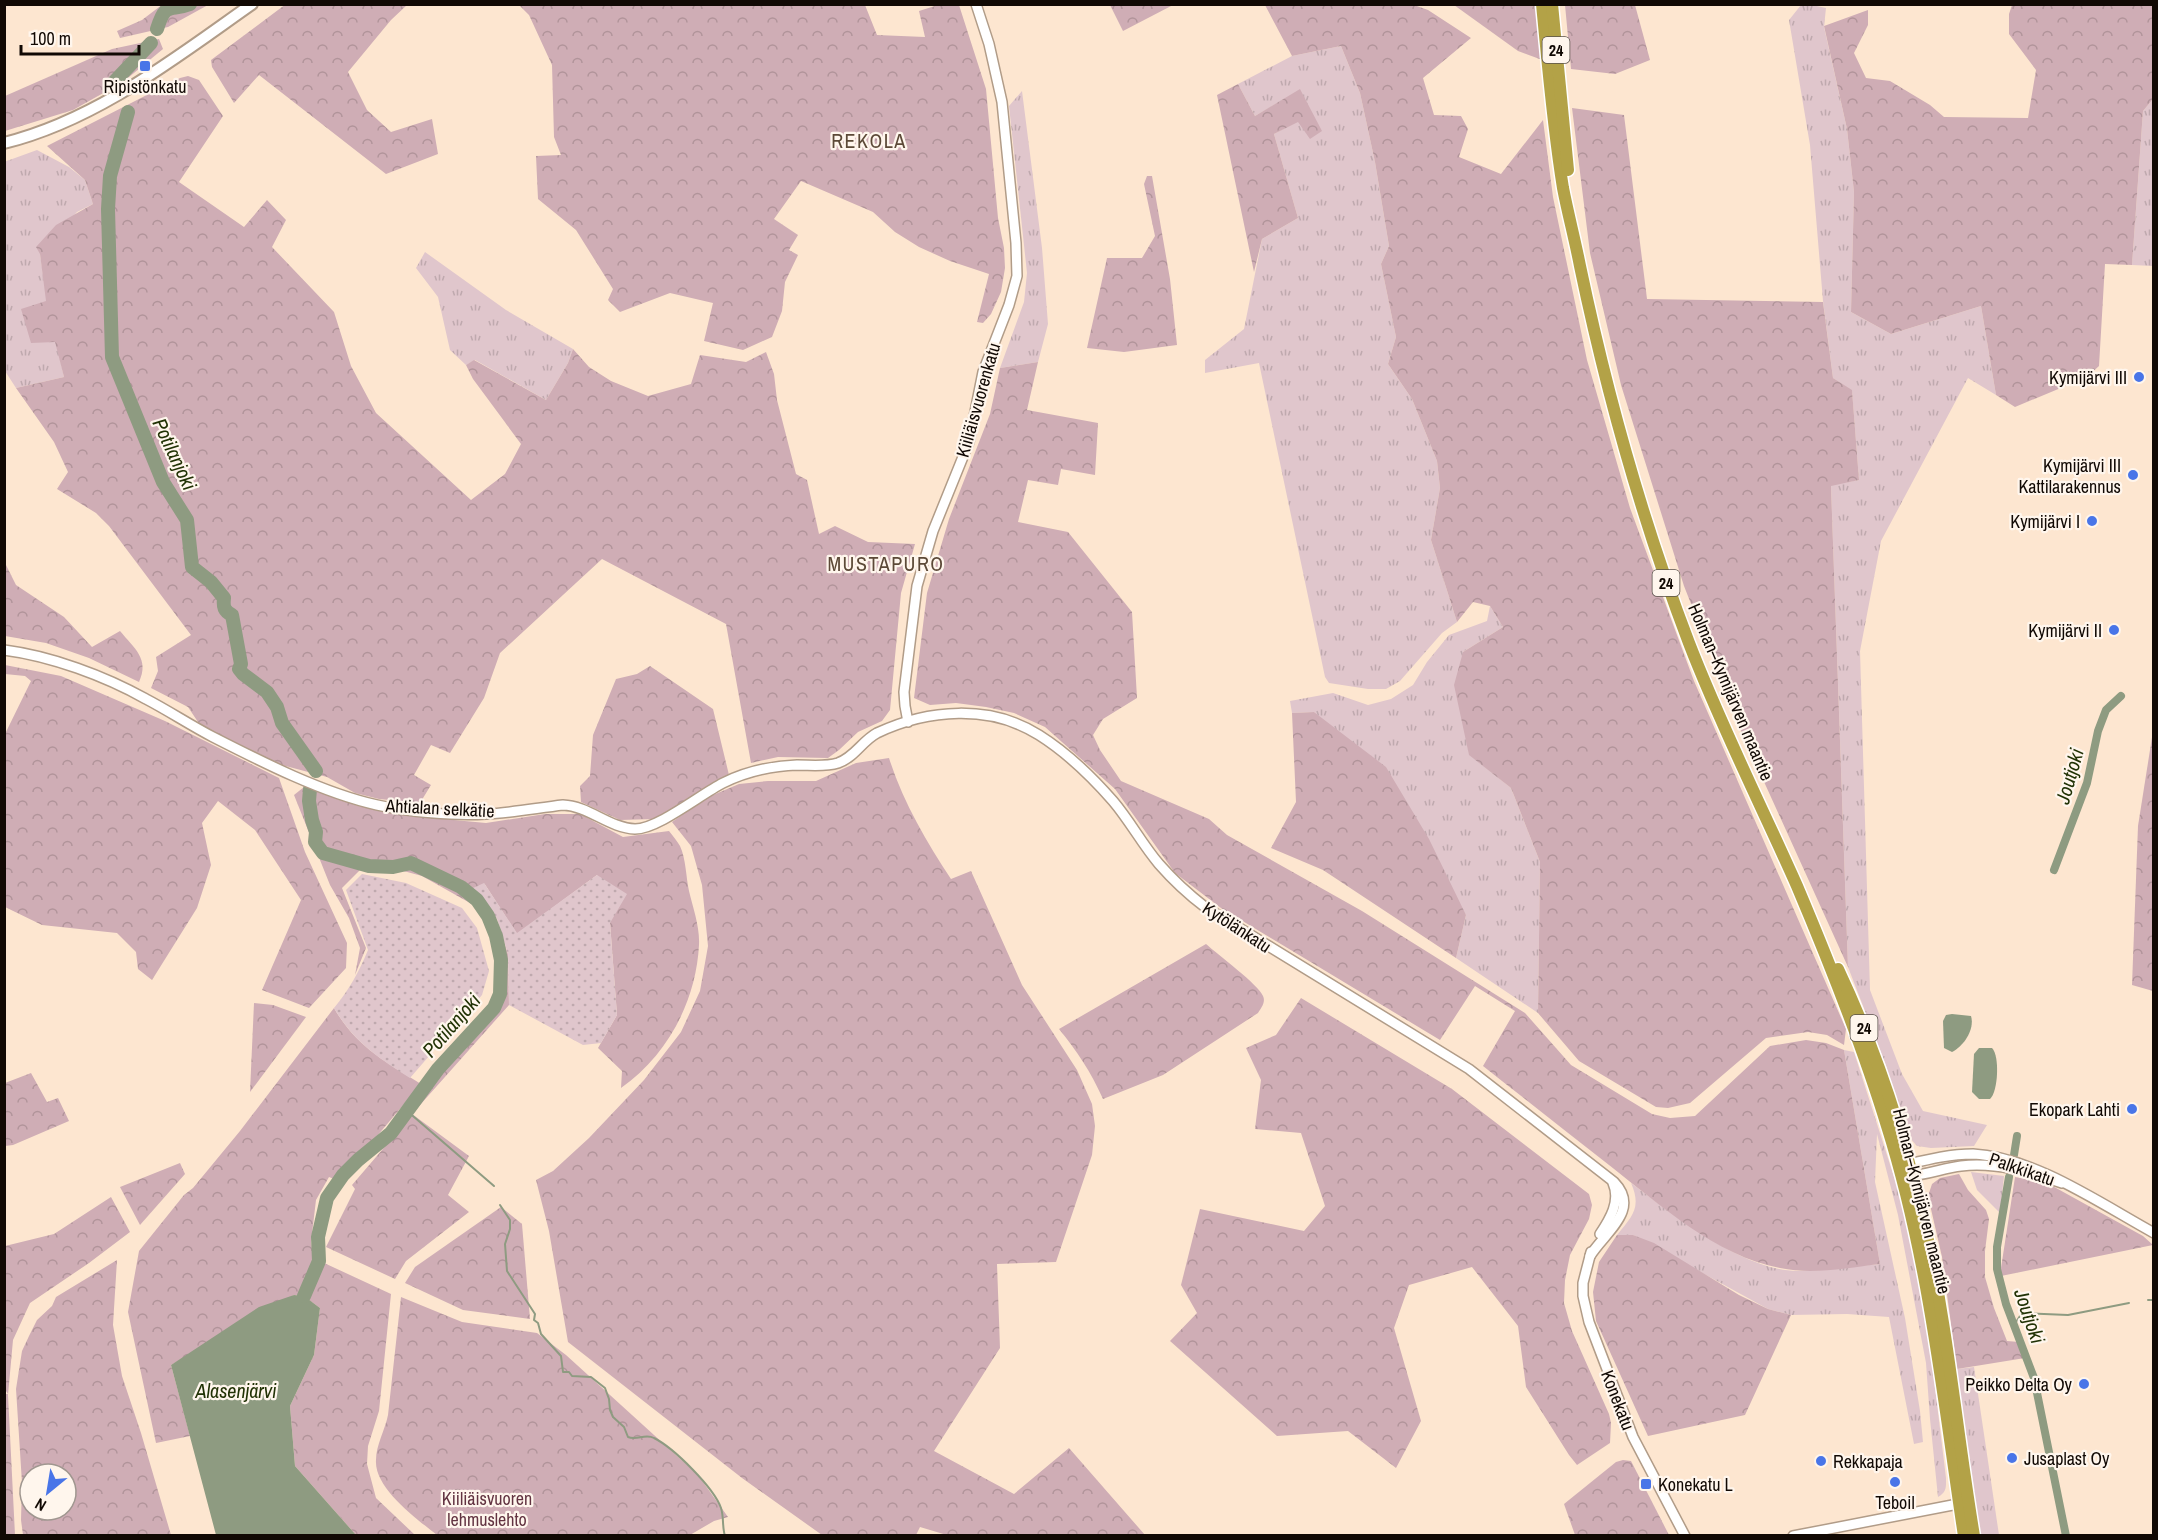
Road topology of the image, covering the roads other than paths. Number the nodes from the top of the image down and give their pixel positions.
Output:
1 (252, 4) edge
2 (976, 4) edge
3 (1542, 4) edge
4 (1552, 4) edge
5 (4, 142) edge
6 (1579, 263) junction
7 (4, 650) edge
8 (908, 722) junction
9 (876, 734) joint
10 (1907, 1171) junction
11 (1614, 1219) joint
12 (2154, 1233) edge
13 (1964, 1503) junction
14 (1685, 1536) edge
15 (1793, 1536) edge
16 (1964, 1536) edge
17 (1974, 1536) edge

1 - 5 main road
2 - 8 street, Kiiliäisvuorenkatu
3 - 6 highway, Holman–Kymijärven maantie / 24
4 - 6 highway, Holman–Kymijärven maantie / 24
6 - 10 highway, Holman–Kymijärven maantie / 24
7 - 9 street, Ahtialan selkätie
8 - 9 street, Kytölänkatu
8 - 11 street, Kytölänkatu
10 - 12 street, Palkkikatu
10 - 13 highway, Holman–Kymijärven maantie / 24
11 - 14 street, Konekatu
13 - 15 street
13 - 16 highway, Holman–Kymijärven maantie / 24
13 - 17 highway, Holman–Kymijärven maantie / 24

